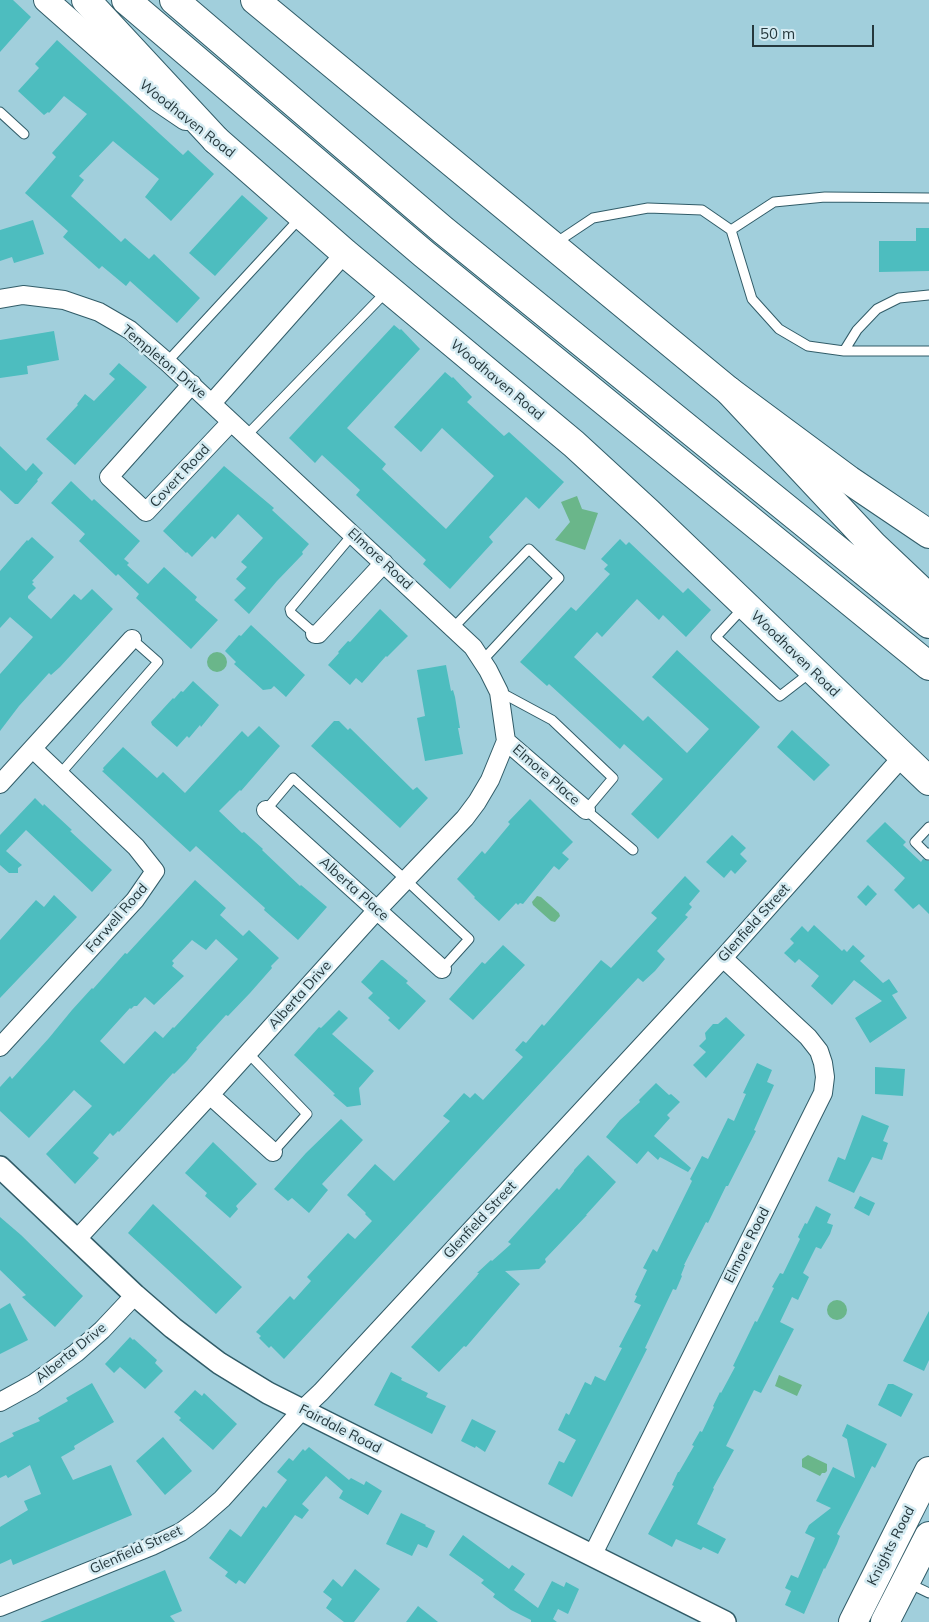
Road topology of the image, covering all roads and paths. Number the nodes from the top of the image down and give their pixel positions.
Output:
1 (46, 0) edge
2 (86, 0) edge
3 (126, 0) edge
4 (174, 0) edge
5 (255, 0) edge
6 (0, 112) edge
7 (24, 134) dead end
8 (216, 140) junction
9 (929, 198) edge
10 (302, 215) junction
11 (731, 230) junction
12 (552, 246) junction
13 (346, 253) junction
14 (389, 289) junction
15 (929, 295) edge
16 (0, 299) edge
17 (844, 351) junction
18 (929, 351) edge
19 (167, 362) junction
20 (192, 384) junction
21 (729, 391) junction
22 (212, 403) junction
23 (231, 422) junction
24 (246, 436) junction
25 (353, 534) junction
26 (929, 534) edge
27 (384, 563) junction
28 (929, 598) edge
29 (745, 606) junction
30 (929, 624) edge
31 (453, 628) junction
32 (316, 634) joint
33 (132, 639) joint
34 (482, 661) junction
35 (929, 666) edge
36 (812, 671) junction
37 (499, 692) junction
38 (506, 741) junction
39 (33, 748) junction
40 (903, 756) junction
41 (60, 774) junction
42 (929, 781) edge
43 (0, 784) edge
44 (266, 810) joint
45 (586, 810) junction
46 (929, 827) edge
47 (633, 850) dead end
48 (929, 854) edge
49 (406, 880) junction
50 (377, 910) junction
51 (723, 958) junction
52 (442, 969) joint
53 (0, 1047) edge
54 (248, 1053) junction
55 (210, 1095) junction
56 (273, 1152) joint
57 (0, 1167) edge
58 (77, 1239) junction
59 (135, 1295) junction
60 (0, 1402) edge
61 (302, 1410) junction
62 (929, 1471) edge
63 (929, 1536) edge
64 (592, 1556) junction
65 (917, 1587) edge
66 (0, 1607) edge
67 (725, 1622) edge
68 (853, 1622) edge
69 (885, 1622) edge

1 - 8 main road, Woodhaven Road
2 - 8 main road
3 - 35 main road
4 - 30 main road
5 - 12 main road
6 - 7 lane
8 - 10 main road, Woodhaven Road
9 - 11 lane
10 - 13 main road, Woodhaven Road
10 - 19 lane
11 - 12 lane
11 - 17 lane
12 - 21 main road
13 - 14 main road, Woodhaven Road
13 - 22 street
14 - 24 lane
14 - 29 main road, Woodhaven Road
15 - 17 lane
16 - 19 street, Templeton Drive
17 - 18 lane
19 - 20 street, Templeton Drive
20 - 22 street, Templeton Drive
20 - 23 street, Covert Road
21 - 26 main road
21 - 28 main road
22 - 23 street, Elmore Road
23 - 24 street, Elmore Road
24 - 25 street, Elmore Road
25 - 27 street, Elmore Road
25 - 32 lane
27 - 31 street, Elmore Road
27 - 32 street
29 - 36 main road, Woodhaven Road
29 - 36 lane
31 - 34 street, Elmore Road
31 - 34 lane
33 - 39 street
33 - 41 lane
34 - 37 street, Elmore Road
36 - 40 main road, Woodhaven Road
37 - 38 street, Elmore Road
37 - 45 lane
38 - 45 street, Elmore Place
38 - 49 street, Alberta Drive
39 - 41 street, Farwell Road
39 - 43 street
40 - 42 main road, Woodhaven Road
40 - 51 street, Glenfield Street
41 - 53 street, Farwell Road
44 - 49 lane
44 - 50 street, Alberta Place
45 - 47 lane
46 - 48 lane
49 - 50 street, Alberta Drive
49 - 52 lane
50 - 52 street, Alberta Place
50 - 54 street, Alberta Drive
51 - 61 street, Glenfield Street
51 - 64 street, Elmore Road
54 - 55 street, Alberta Drive
54 - 56 lane
55 - 56 street
55 - 58 street, Alberta Drive
57 - 58 street, Fairdale Road
58 - 59 street, Fairdale Road
59 - 60 street, Alberta Drive
59 - 61 street, Fairdale Road
61 - 64 street, Fairdale Road
61 - 66 street, Glenfield Street
62 - 68 main road, Knights Road
63 - 65 main road
64 - 67 street, Fairdale Road
65 - 69 main road

